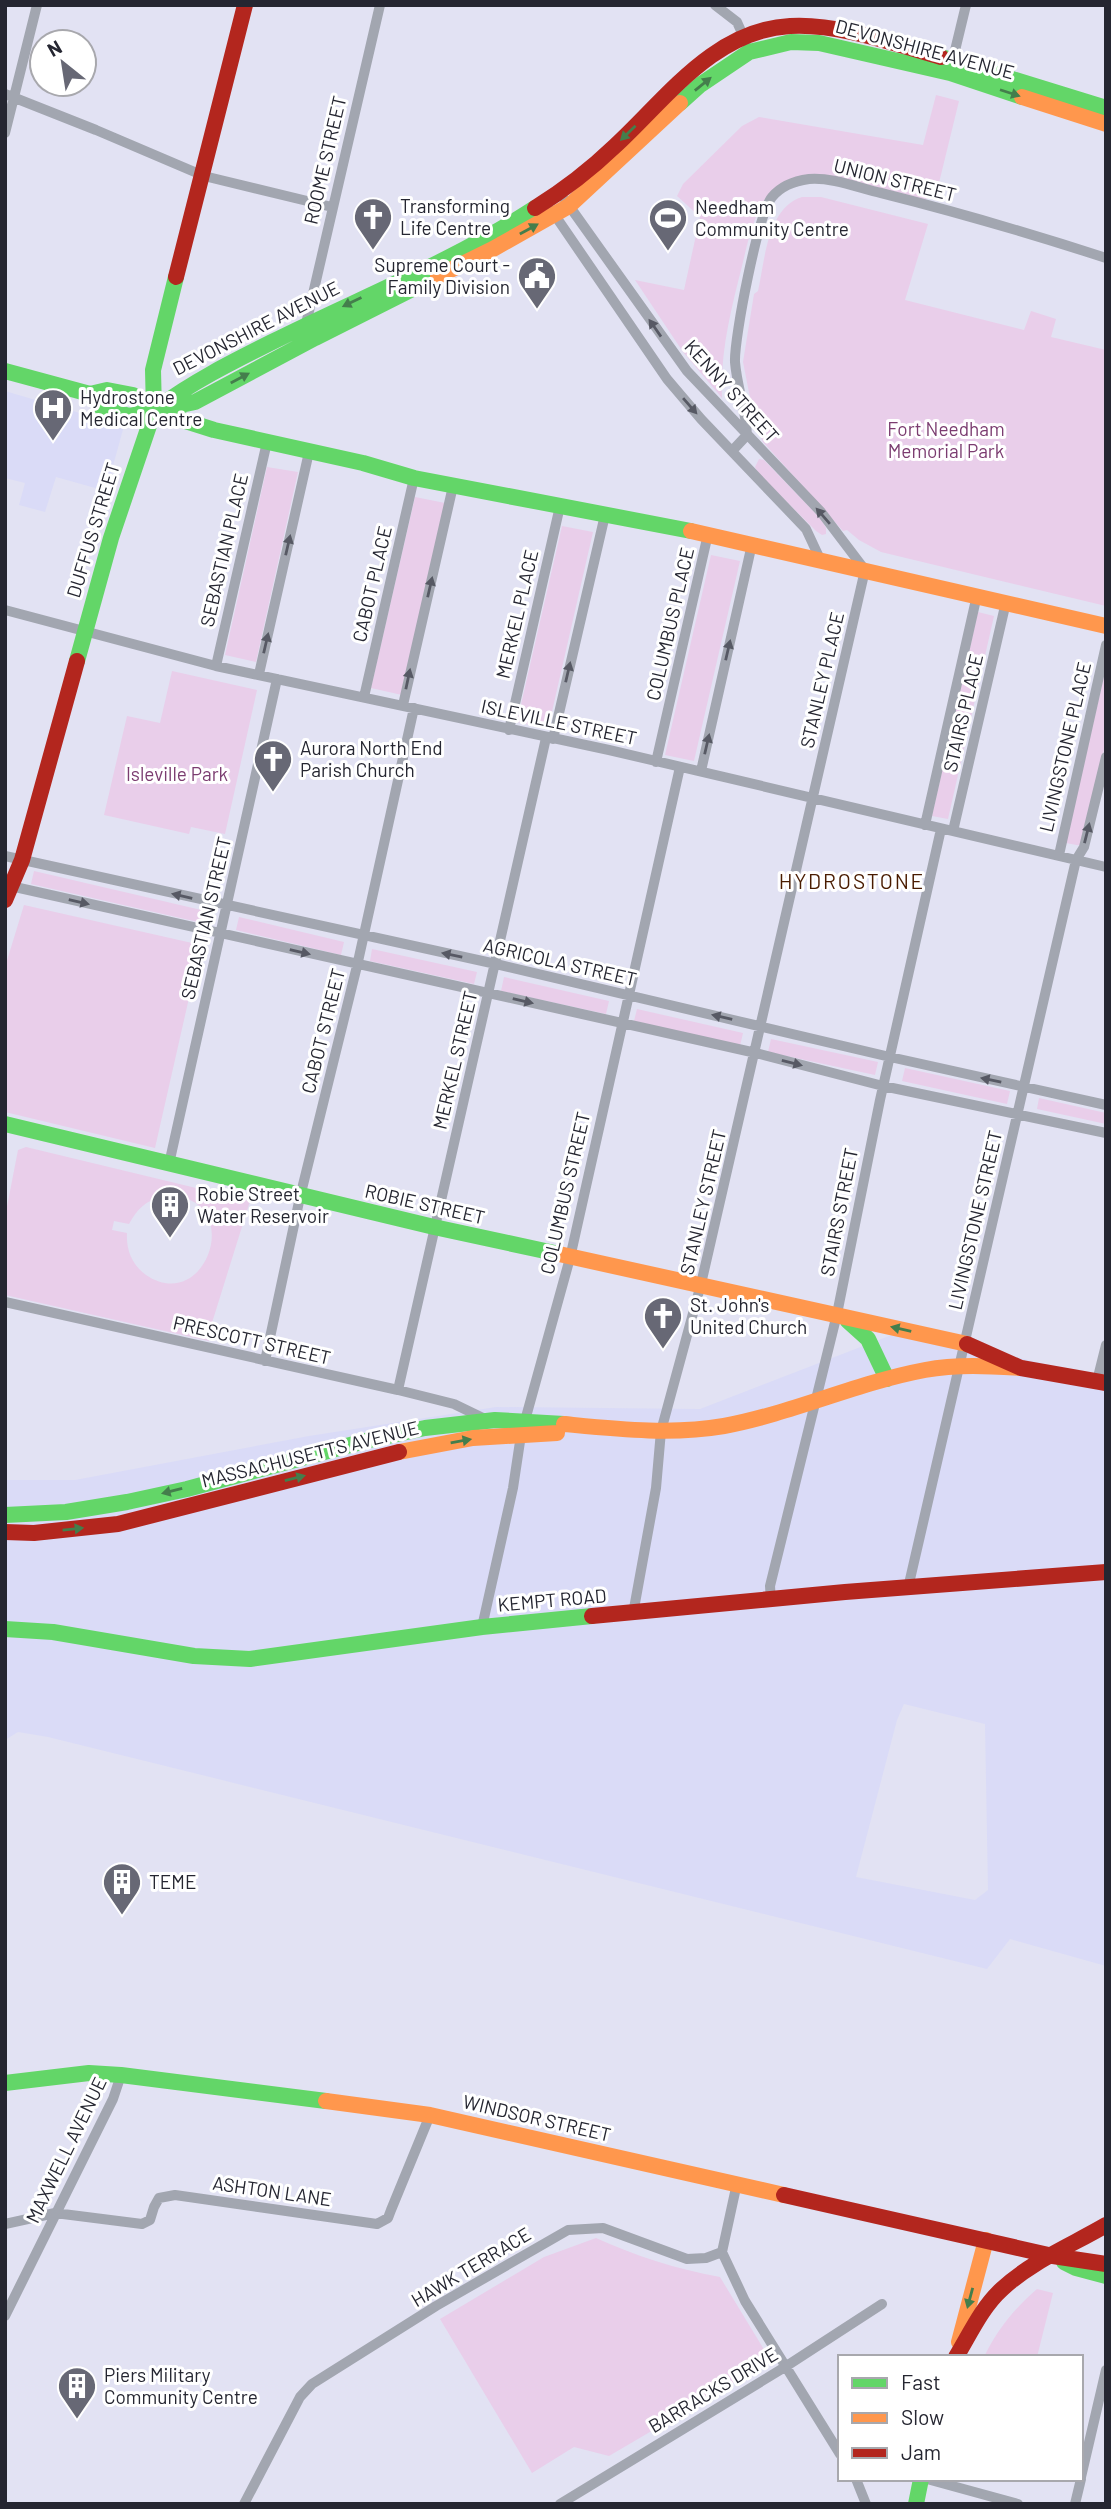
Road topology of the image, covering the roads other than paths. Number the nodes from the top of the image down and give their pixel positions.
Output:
1 (37, 5) edge
2 (246, 5) edge
3 (368, 5) edge
4 (715, 5) edge
5 (967, 5) edge
6 (379, 10) edge
7 (746, 44) junction
8 (951, 66) junction
9 (10, 95) edge
10 (1106, 108) edge
11 (1106, 124) edge
12 (5, 132) edge
13 (204, 176) junction
14 (332, 207) junction
15 (557, 207) junction
16 (1106, 258) edge
17 (612, 264) junction
18 (596, 274) junction
19 (306, 324) junction
20 (5, 371) edge
21 (154, 411) junction
22 (747, 435) junction
23 (267, 442) junction
24 (732, 451) junction
25 (309, 452) junction
26 (414, 478) junction
27 (453, 486) junction
28 (560, 506) junction
29 (605, 515) junction
30 (708, 534) junction
31 (752, 544) junction
32 (820, 559) junction
33 (865, 570) junction
34 (976, 595) junction
35 (1006, 602) junction
36 (5, 610) edge
37 (1106, 626) edge
38 (85, 630) junction
39 (1106, 645) edge
40 (216, 666) junction
41 (260, 674) junction
42 (277, 679) junction
43 (364, 697) junction
44 (408, 707) junction
45 (509, 730) junction
46 (550, 738) junction
47 (1106, 757) edge
48 (656, 762) junction
49 (680, 767) junction
50 (701, 771) junction
51 (813, 799) junction
52 (925, 825) junction
53 (941, 829) junction
54 (953, 831) junction
55 (1059, 855) junction
56 (5, 856) edge
57 (22, 860) junction
58 (1076, 860) junction
59 (1106, 867) edge
60 (8, 891) edge
61 (226, 906) junction
62 (220, 933) junction
63 (364, 937) junction
64 (496, 964) junction
65 (357, 966) junction
66 (488, 993) junction
67 (628, 996) junction
68 (622, 1025) junction
69 (761, 1026) junction
70 (755, 1054) junction
71 (890, 1057) junction
72 (883, 1086) junction
73 (1023, 1087) junction
74 (1106, 1105) edge
75 (1017, 1114) junction
76 (5, 1124) edge
77 (1106, 1133) edge
78 (169, 1164) junction
79 (300, 1197) junction
80 (434, 1227) junction
81 (570, 1258) junction
82 (701, 1284) junction
83 (5, 1302) edge
84 (837, 1314) junction
85 (965, 1343) junction
86 (1106, 1345) edge
87 (265, 1361) junction
88 (958, 1366) junction
89 (1021, 1368) junction
90 (887, 1379) junction
91 (1101, 1382) edge
92 (398, 1390) junction
93 (814, 1402) junction
94 (488, 1420) junction
95 (522, 1428) junction
96 (661, 1431) junction
97 (5, 1515) edge
98 (5, 1532) edge
99 (1106, 1572) edge
100 (908, 1588) junction
101 (771, 1601) junction
102 (633, 1614) junction
103 (482, 1627) junction
104 (5, 1629) edge
105 (121, 2075) junction
106 (5, 2083) edge
107 (430, 2115) junction
108 (737, 2183) junction
109 (55, 2213) junction
110 (5, 2224) edge
111 (1106, 2225) edge
112 (986, 2240) junction
113 (722, 2252) junction
114 (1053, 2256) junction
115 (1106, 2264) edge
116 (1106, 2276) edge
117 (882, 2304) dead end
118 (5, 2316) edge
119 (957, 2355) edge
120 (957, 2355) edge
121 (785, 2367) junction
122 (1106, 2370) edge
123 (838, 2451) edge
124 (1083, 2469) edge
125 (857, 2481) edge
126 (922, 2481) edge
127 (934, 2481) edge
128 (1080, 2481) edge
129 (244, 2504) edge
130 (560, 2504) edge
131 (866, 2504) edge
132 (916, 2504) edge
133 (1018, 2504) edge
134 (1075, 2504) edge

1 - 9 street
2 - 13 street, DUFFUS STREET
3 - 6 street
4 - 7 street
5 - 8 street
6 - 14 street, ROOME STREET
7 - 8 street, DEVONSHIRE AVENUE
15 -> 7 street, DEVONSHIRE AVENUE
7 -> 15 street, DEVONSHIRE AVENUE
8 - 10 street, DEVONSHIRE AVENUE
8 -> 11 street, DEVONSHIRE AVENUE
9 - 12 street
9 - 13 street
13 - 14 street
13 - 21 street, DUFFUS STREET
14 - 19 street, ROOME STREET
15 - 17 street, KENNY STREET
15 - 18 street, KENNY STREET
15 -> 19 street, DEVONSHIRE AVENUE
21 -> 15 street, DEVONSHIRE AVENUE
16 - 22 street, UNION STREET
17 - 18 street
22 -> 17 street, KENNY STREET
18 -> 24 street, KENNY STREET
19 - 21 street, DEVONSHIRE AVENUE
20 - 21 street
21 - 23 street
21 - 38 street, DUFFUS STREET
22 - 24 street
33 -> 22 street, KENNY STREET
23 - 25 street
23 - 40 street, SEBASTIAN PLACE
24 - 32 street, KENNY STREET
25 - 26 street
41 -> 25 street
26 - 27 street
26 - 43 street, CABOT PLACE
27 - 28 street
44 -> 27 street
28 - 29 street
28 - 45 street, MERKEL PLACE
29 - 30 street
46 -> 29 street
30 - 31 street
30 - 48 street, COLUMBUS PLACE
31 - 32 street
50 -> 31 street
32 - 33 street
33 - 34 street
33 - 51 street, STANLEY PLACE
34 - 35 street
34 - 52 street, STAIRS PLACE
35 - 37 street
35 - 54 street, STAIRS PLACE
36 - 38 street, ISLEVILLE STREET
38 - 40 street, ISLEVILLE STREET
38 - 57 street, DUFFUS STREET
39 - 55 street, LIVINGSTONE PLACE
40 - 41 street, ISLEVILLE STREET
41 - 42 street, ISLEVILLE STREET
42 - 43 street, ISLEVILLE STREET
42 - 61 street, SEBASTIAN STREET
43 - 44 street, ISLEVILLE STREET
44 - 45 street, ISLEVILLE STREET
44 - 63 street, CABOT STREET
45 - 46 street, ISLEVILLE STREET
46 - 48 street, ISLEVILLE STREET
46 - 64 street, MERKEL STREET
58 -> 47 street
48 - 49 street, ISLEVILLE STREET
49 - 50 street, ISLEVILLE STREET
49 - 67 street, COLUMBUS STREET
50 - 51 street, ISLEVILLE STREET
51 - 52 street, ISLEVILLE STREET
51 - 69 street, STANLEY STREET
52 - 53 street, ISLEVILLE STREET
53 - 54 street, ISLEVILLE STREET
53 - 71 street, STAIRS STREET
54 - 55 street, ISLEVILLE STREET
55 - 58 street, ISLEVILLE STREET
56 - 57 street, AGRICOLA STREET
57 - 60 street, DUFFUS STREET
61 -> 57 street, AGRICOLA STREET
58 - 59 street, ISLEVILLE STREET
58 - 73 street, LIVINGSTONE STREET
60 -> 62 street
61 - 62 street, SEBASTIAN STREET
61 - 63 street, AGRICOLA STREET
62 -> 65 street
62 - 78 street, SEBASTIAN STREET
64 -> 63 street, AGRICOLA STREET
63 - 65 street, CABOT STREET
64 - 66 street, MERKEL STREET
64 - 67 street, AGRICOLA STREET
65 - 66 street
65 - 79 street, CABOT STREET
66 -> 68 street
66 - 80 street, MERKEL STREET
67 - 68 street, COLUMBUS STREET
69 -> 67 street, AGRICOLA STREET
68 - 70 street
68 - 81 street, COLUMBUS STREET
69 - 70 street, STANLEY STREET
69 - 71 street, AGRICOLA STREET
70 -> 72 street
70 - 82 street, STANLEY STREET
71 - 72 street, STAIRS STREET
73 -> 71 street, AGRICOLA STREET
72 - 75 street
72 - 84 street, STAIRS STREET
73 - 74 street, AGRICOLA STREET
73 - 75 street, LIVINGSTONE STREET
75 - 77 street
75 - 85 street, LIVINGSTONE STREET
76 - 78 street, ROBIE STREET
78 - 79 street, ROBIE STREET
79 - 80 street, ROBIE STREET
79 - 87 street, CABOT STREET
80 - 81 street, ROBIE STREET
80 - 92 street, MERKEL STREET
81 - 82 street, ROBIE STREET
81 - 95 street, COLUMBUS STREET
82 - 84 street, ROBIE STREET
82 - 96 street, STANLEY STREET
83 - 87 street, PRESCOTT STREET
85 -> 84 street, ROBIE STREET
84 - 90 street, ROBIE STREET
84 - 93 street, STAIRS STREET
85 - 88 street, LIVINGSTONE STREET
85 - 89 street, ROBIE STREET
86 - 91 street
87 - 92 street, PRESCOTT STREET
88 - 89 street, MASSACHUSETTS AVENUE
88 - 90 street, MASSACHUSETTS AVENUE
88 - 100 street, LIVINGSTONE STREET
89 - 91 street, ROBIE STREET
90 - 93 street, MASSACHUSETTS AVENUE
92 - 94 street, PRESCOTT STREET
93 - 96 street, MASSACHUSETTS AVENUE
93 - 101 street, STAIRS STREET
94 - 95 street, MASSACHUSETTS AVENUE
94 -> 97 street, MASSACHUSETTS AVENUE
95 - 96 street, MASSACHUSETTS AVENUE
98 -> 95 street, MASSACHUSETTS AVENUE
95 - 103 street, COLUMBUS STREET
96 - 102 street, STANLEY STREET
99 - 100 street, KEMPT ROAD
100 - 101 street, KEMPT ROAD
101 - 102 street, KEMPT ROAD
102 - 103 street, KEMPT ROAD
103 - 104 street, KEMPT ROAD
105 - 106 street, WINDSOR STREET
105 - 107 street, WINDSOR STREET
105 - 109 street, MAXWELL AVENUE
107 - 108 street, WINDSOR STREET
107 - 109 street, ASHTON LANE
108 - 112 street, WINDSOR STREET
108 - 113 street
109 - 110 street
109 - 118 street, MAXWELL AVENUE
111 - 114 street
112 - 114 street, WINDSOR STREET
112 -> 119 street
113 - 121 street
113 - 129 street, HAWK TERRACE
114 - 115 street, WINDSOR STREET
114 - 116 street, WINDSOR STREET
114 - 120 street
117 - 121 street, BARRACKS DRIVE
121 - 123 street
121 - 130 street, BARRACKS DRIVE
122 - 124 street
125 - 131 street
126 - 132 street
127 - 133 street
128 - 134 street

